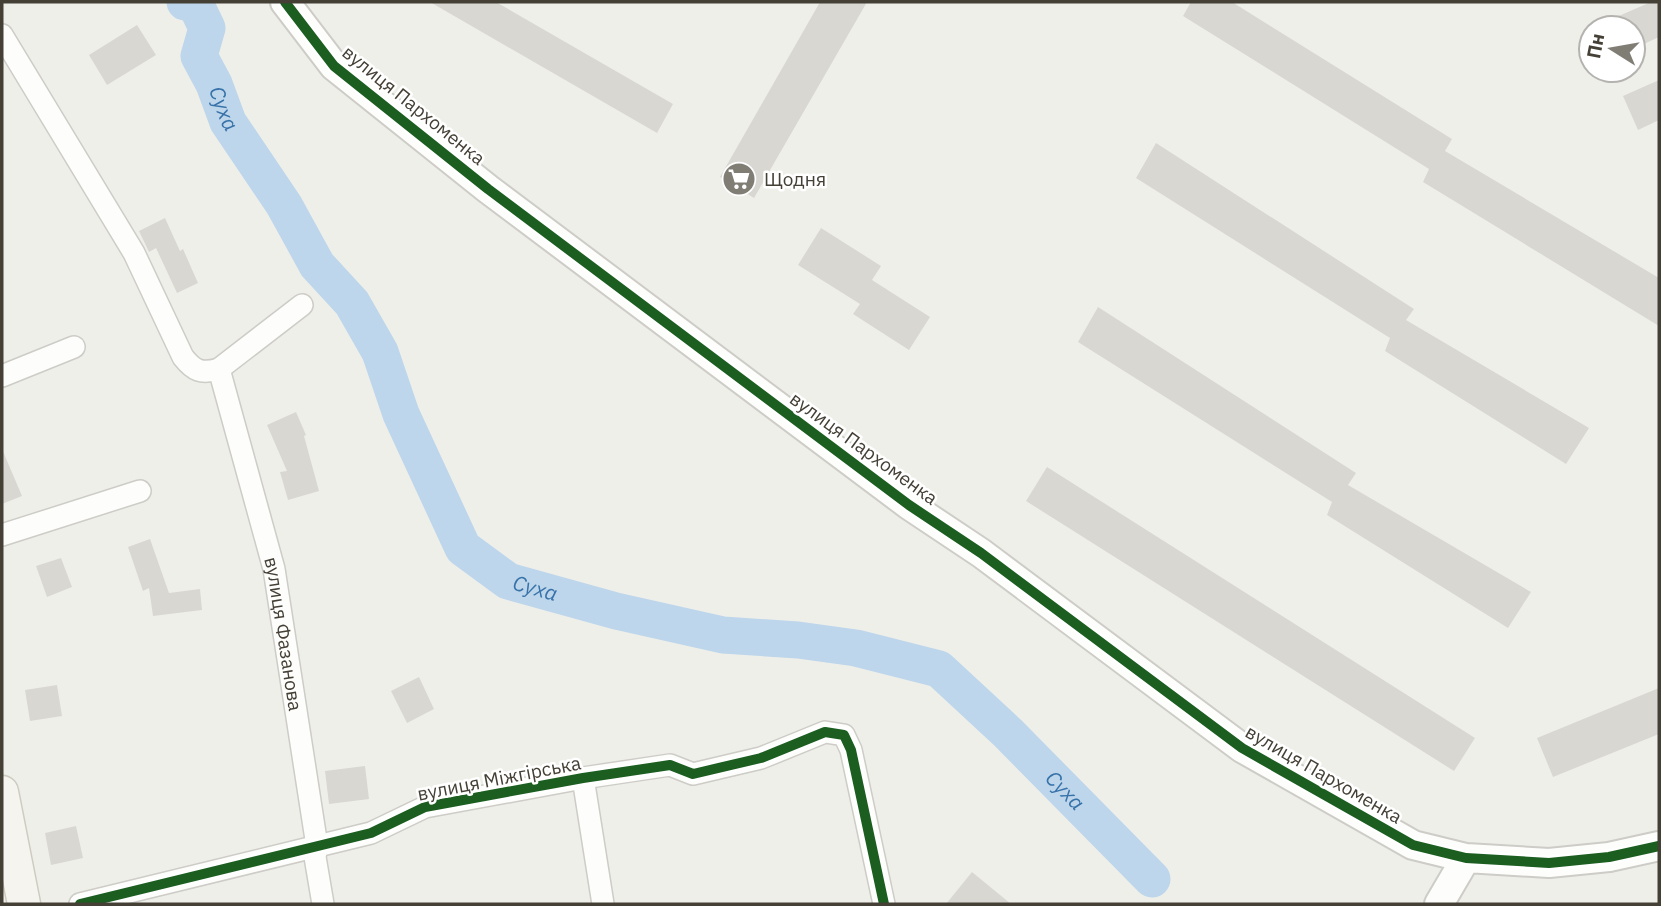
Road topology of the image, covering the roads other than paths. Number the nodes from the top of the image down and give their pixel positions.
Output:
1 (285, 2) edge
2 (2, 35) edge
3 (302, 304) dead end
4 (74, 347) dead end
5 (219, 369) junction
6 (2, 376) edge
7 (140, 491) dead end
8 (2, 535) edge
9 (583, 778) junction
10 (2, 792) edge
11 (317, 846) junction
12 (1659, 846) edge
13 (1466, 858) junction
14 (24, 904) edge
15 (80, 904) edge
16 (323, 904) edge
17 (603, 904) edge
18 (884, 904) edge
19 (1438, 904) edge

1 - 13 street, вулиця Пархоменка
2 - 5 street
3 - 5 street
4 - 6 street
5 - 11 street, вулиця Фазанова
7 - 8 street
9 - 11 street, вулиця Міжгірська
9 - 17 street
9 - 18 street, вулиця Міжгірська
10 - 14 main road
11 - 15 street, вулиця Міжгірська
11 - 16 street, вулиця Фазанова
12 - 13 street, вулиця Пархоменка
13 - 19 street

